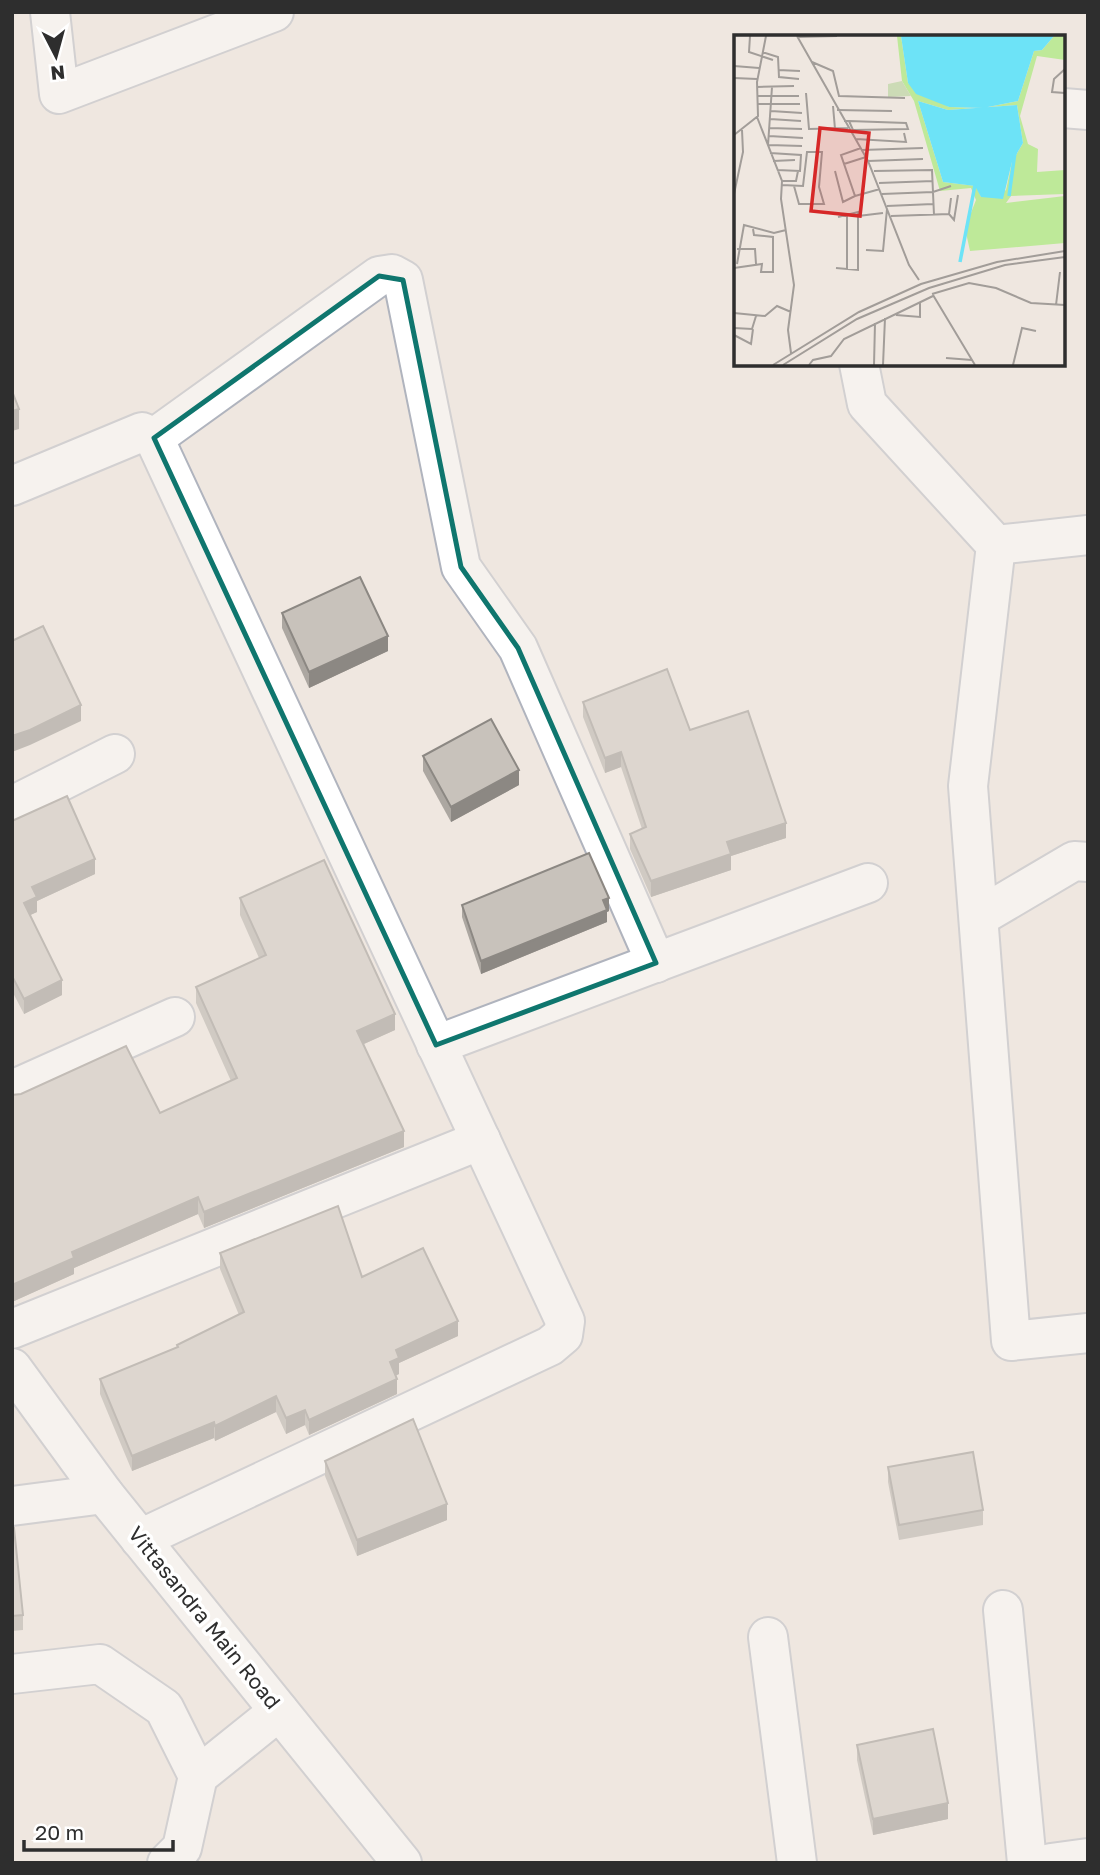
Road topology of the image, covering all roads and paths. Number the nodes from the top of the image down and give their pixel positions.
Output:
1 (50, 12) edge
2 (274, 12) edge
3 (1065, 108) edge
4 (1088, 110) edge
5 (859, 366) edge
6 (154, 438) junction
7 (12, 486) edge
8 (1088, 535) edge
9 (996, 545) junction
10 (115, 754) dead end
11 (12, 806) edge
12 (1088, 862) edge
13 (868, 883) dead end
14 (979, 917) junction
15 (656, 963) junction
16 (175, 1017) dead end
17 (436, 1045) junction
18 (12, 1090) edge
19 (481, 1140) junction
20 (12, 1329) edge
21 (1088, 1333) edge
22 (12, 1368) edge
23 (104, 1494) junction
24 (12, 1506) edge
25 (140, 1539) junction
26 (1003, 1610) dead end
27 (768, 1637) dead end
28 (12, 1674) edge
29 (279, 1711) junction
30 (198, 1776) junction
31 (1088, 1858) edge
32 (167, 1863) edge
33 (402, 1863) edge
34 (797, 1863) edge
35 (1027, 1863) edge
36 (1051, 1863) edge

1 - 2 street
3 - 4 street
5 - 9 street
6 - 7 street
6 - 15 street
6 - 17 street
8 - 9 street
9 - 14 street
10 - 11 street
12 - 14 street
13 - 15 street
14 - 21 street
15 - 17 street
16 - 18 street
17 - 19 street
19 - 20 street
19 - 25 street
22 - 23 street, Vittasandra Main Road
23 - 24 street
23 - 25 street, Vittasandra Main Road
25 - 29 street, Vittasandra Main Road
26 - 35 street
27 - 34 street
28 - 30 street
29 - 30 street
29 - 33 street, Vittasandra Main Road
30 - 32 street
31 - 36 street

